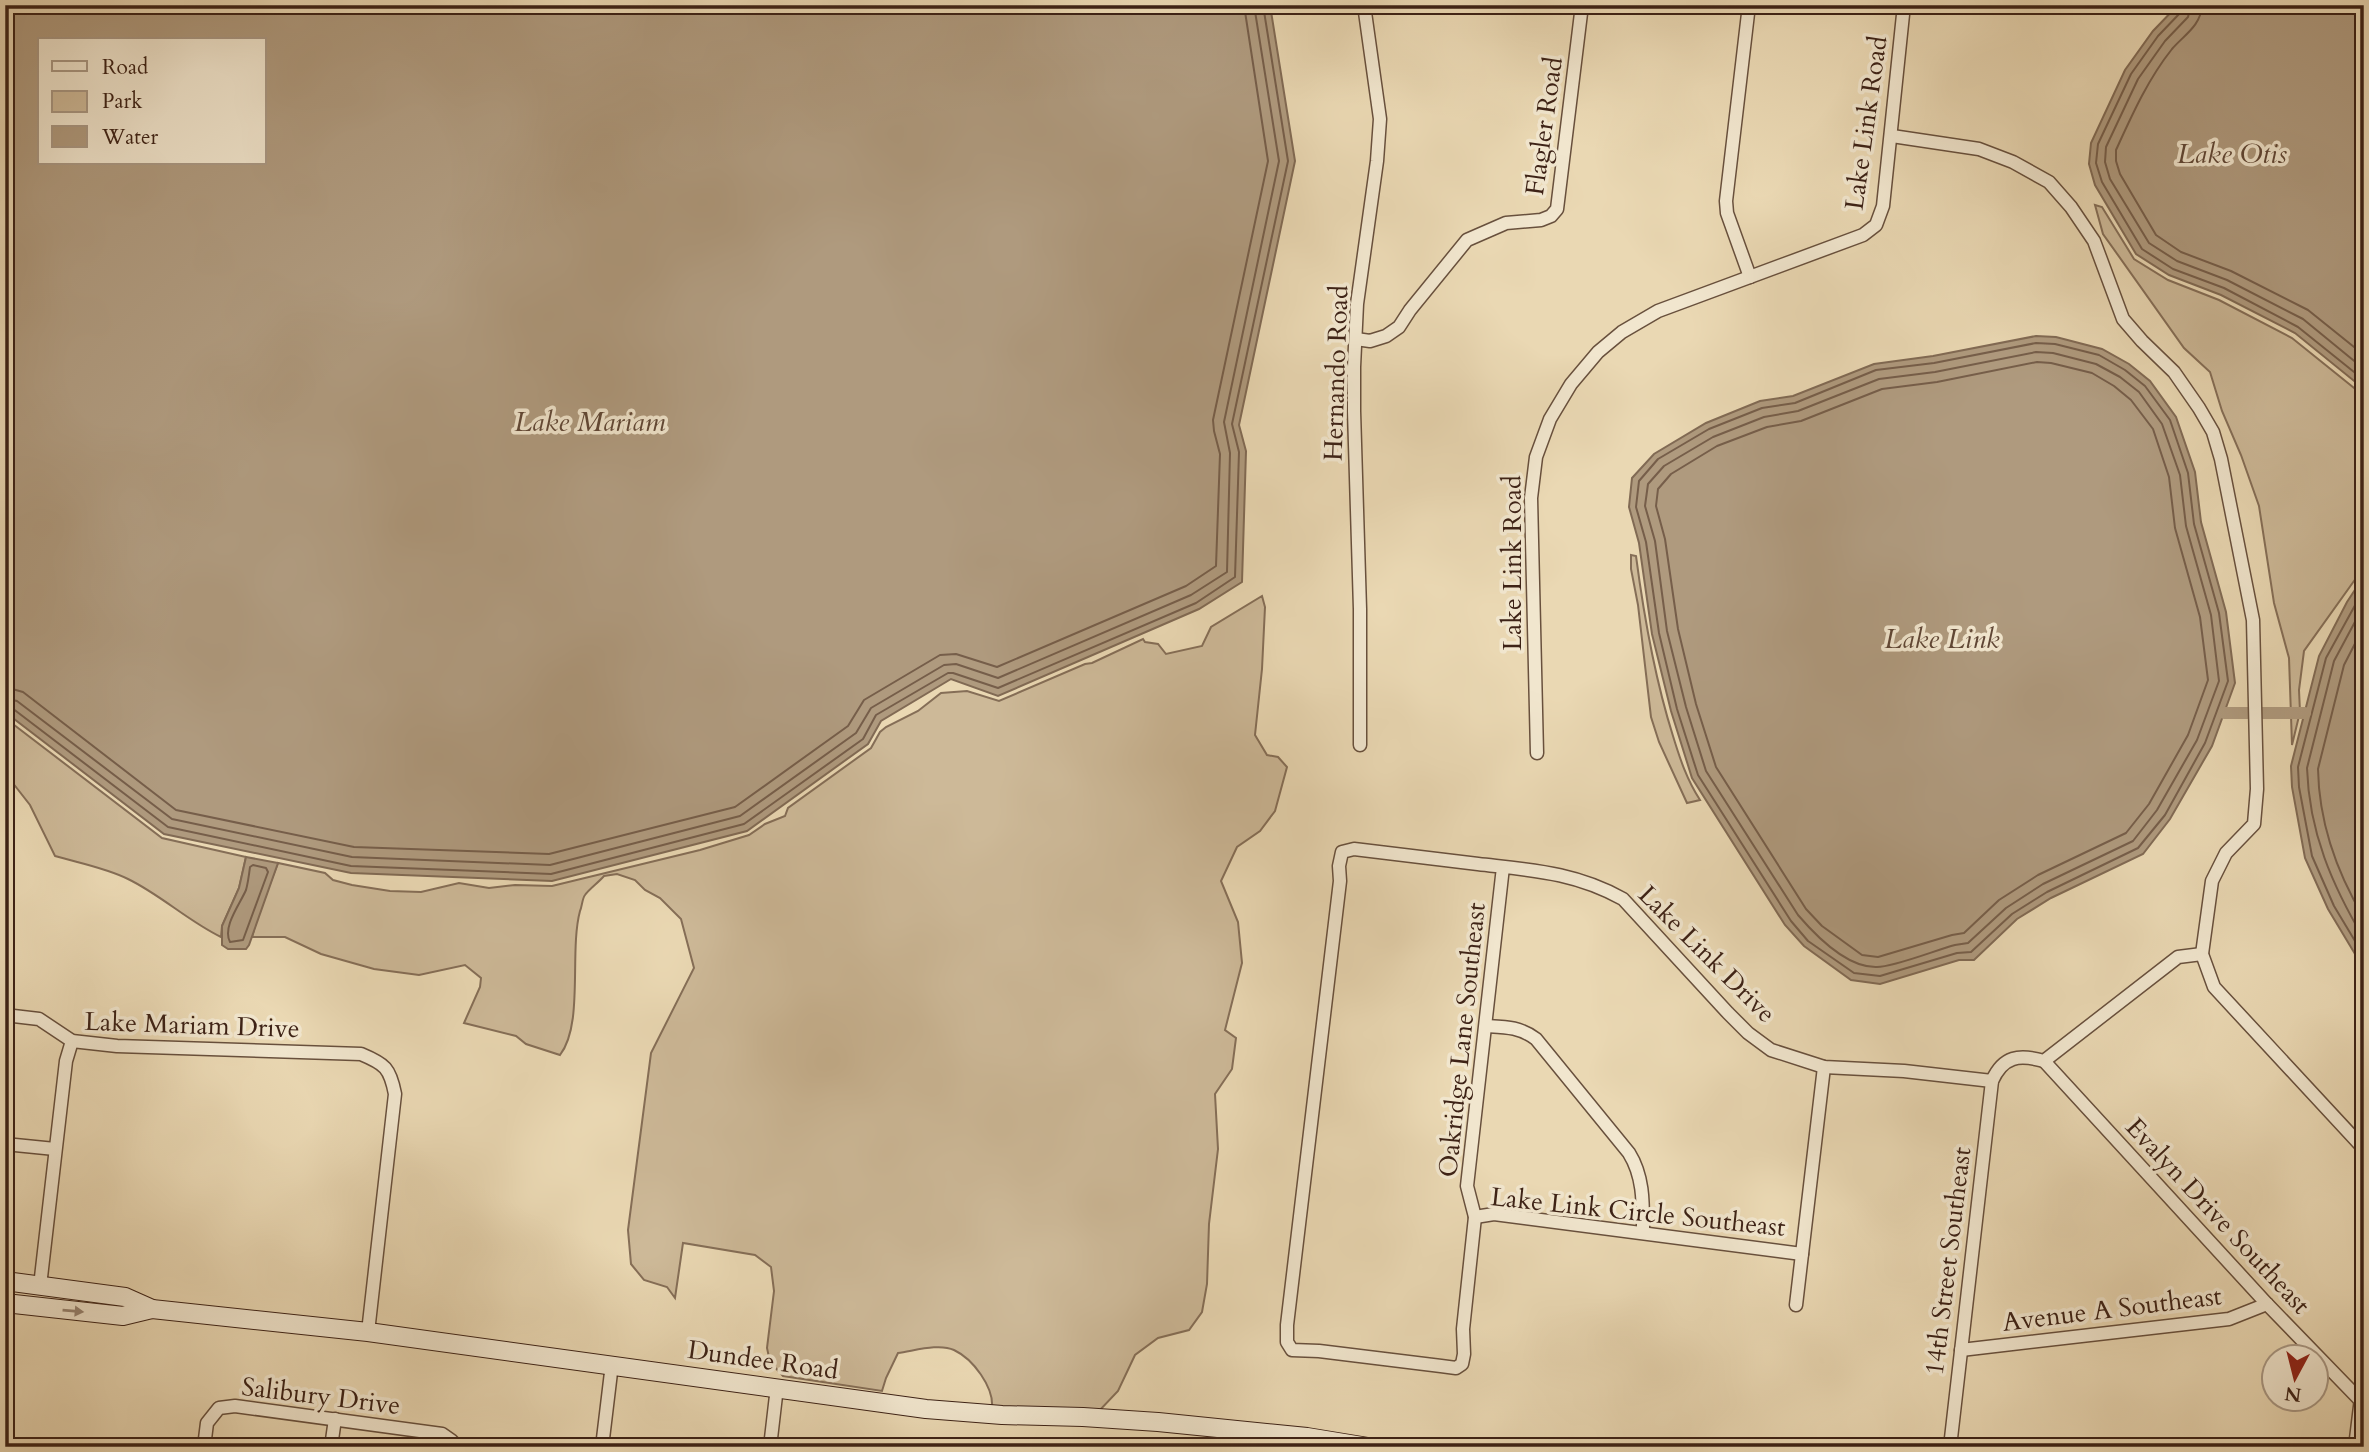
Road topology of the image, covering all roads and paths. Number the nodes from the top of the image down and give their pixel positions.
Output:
1 (1364, 5) edge
2 (1582, 5) edge
3 (1749, 5) edge
4 (1904, 5) edge
5 (1892, 136) junction
6 (1750, 277) junction
7 (1356, 339) junction
8 (1360, 745) dead end
9 (1537, 752) dead end
10 (1342, 852) joint
11 (1503, 867) junction
12 (2202, 954) junction
13 (5, 1014) edge
14 (1487, 1026) junction
15 (72, 1041) junction
16 (2044, 1061) junction
17 (1824, 1067) junction
18 (1992, 1081) junction
19 (5, 1144) edge
20 (55, 1149) junction
21 (2364, 1149) edge
22 (1475, 1217) junction
23 (1643, 1232) junction
24 (1802, 1254) junction
25 (5, 1281) edge
26 (40, 1286) junction
27 (5, 1303) edge
28 (2266, 1304) junction
29 (1796, 1305) dead end
30 (152, 1309) junction
31 (368, 1332) junction
32 (1961, 1350) junction
33 (612, 1364) junction
34 (2364, 1374) edge
35 (777, 1387) junction
36 (2360, 1400) junction
37 (335, 1419) junction
38 (204, 1447) edge
39 (331, 1447) edge
40 (453, 1447) edge
41 (601, 1447) edge
42 (770, 1447) edge
43 (1368, 1447) edge
44 (1950, 1447) edge
45 (2355, 1447) edge

1 - 7 street, Hernando Road
2 - 7 street, Flagler Road
3 - 6 street
4 - 5 street, Lake Link Road
5 - 6 street, Lake Link Road
5 - 12 street
6 - 9 street, Lake Link Road
7 - 8 street, Hernando Road
10 - 11 street, Lake Link Drive
10 - 22 street, Lake Link Circle Southeast
11 - 14 street, Oakridge Lane Southeast
11 - 17 street, Lake Link Drive
12 - 16 street
12 - 21 street
13 - 15 street
14 - 22 street, Oakridge Lane Southeast
14 - 23 street
15 - 20 street, Lake Mariam Drive
15 - 31 street, Lake Mariam Drive
16 - 18 street
16 - 28 street, Evalyn Drive Southeast
17 - 18 street, Lake Link Drive
17 - 24 street, Lake Link Circle Southeast
18 - 32 street, 14th Street Southeast
19 - 20 street
20 - 26 street, Lake Mariam Drive
22 - 23 street, Lake Link Circle Southeast
23 - 24 street, Lake Link Circle Southeast
24 - 29 street
25 - 26 main road, Dundee Road
26 - 30 main road, Dundee Road
27 -> 30 main road, Dundee Road
28 - 32 street, Avenue A Southeast
28 - 36 street, Evalyn Drive Southeast
30 - 31 main road, Dundee Road
31 - 33 main road, Dundee Road
32 - 44 street, 14th Street Southeast
33 - 35 main road, Dundee Road
33 - 41 street
34 - 36 street
35 - 42 street
35 - 43 main road, Dundee Road
36 - 45 street
37 - 38 street, Salibury Drive
37 - 39 street
37 - 40 street, Salibury Drive

